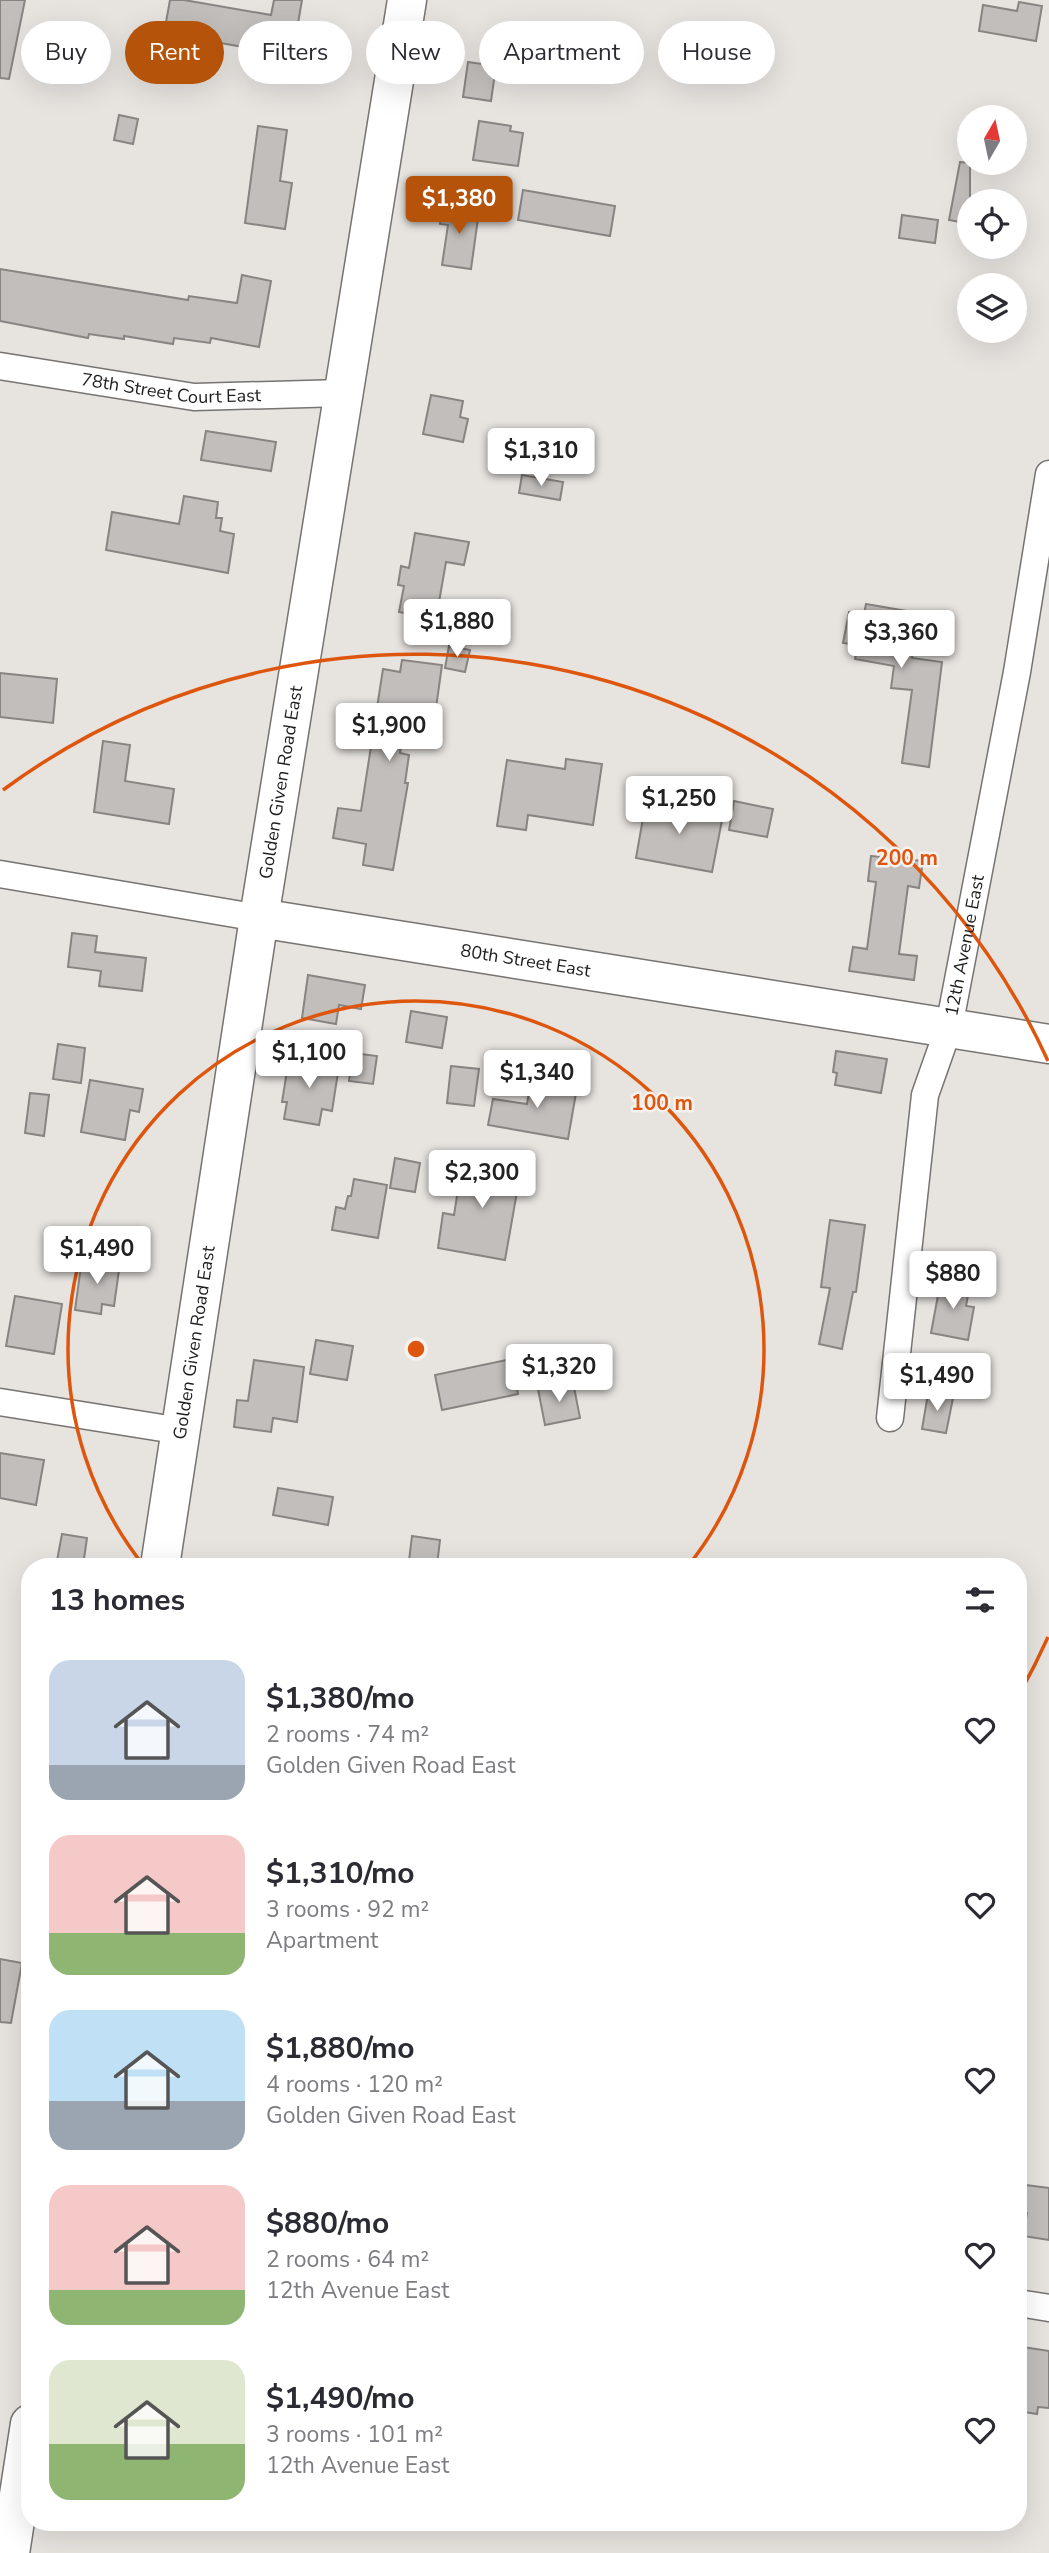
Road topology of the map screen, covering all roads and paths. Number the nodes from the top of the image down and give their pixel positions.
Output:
1 (407, 0) edge
2 (0, 366) edge
3 (343, 393) junction
4 (1049, 474) edge
5 (0, 874) edge
6 (259, 918) junction
7 (949, 1027) junction
8 (1049, 1044) edge
9 (0, 1402) edge
10 (890, 1418) dead end
11 (181, 1431) junction
12 (161, 1558) edge
13 (1027, 2304) edge
14 (1049, 2308) edge
15 (21, 2482) edge
16 (10, 2553) edge

1 - 3 street, Golden Given Road East
2 - 3 street, 78th Street Court East
3 - 6 street, Golden Given Road East
4 - 7 street, 12th Avenue East
5 - 6 street, 80th Street East
6 - 7 street, 80th Street East
6 - 11 street, Golden Given Road East
7 - 8 street, 80th Street East
7 - 10 street, 12th Avenue East
9 - 11 street
11 - 12 street, Golden Given Road East
13 - 14 street
15 - 16 street

